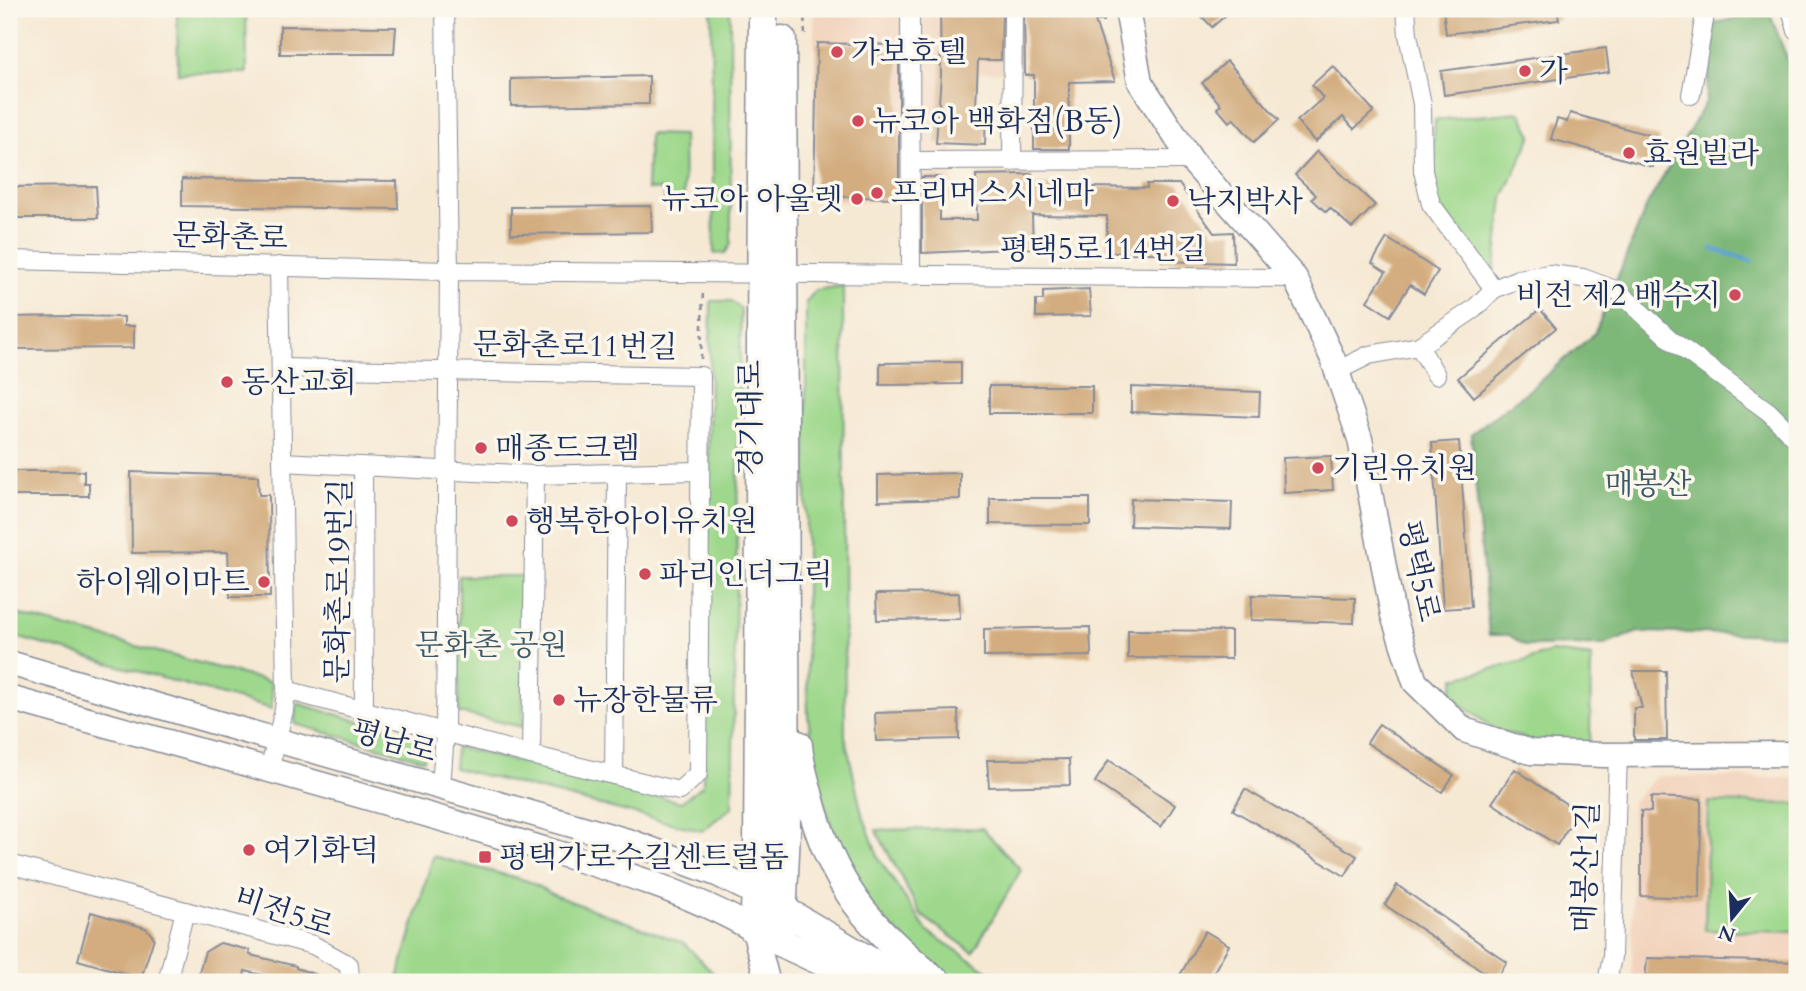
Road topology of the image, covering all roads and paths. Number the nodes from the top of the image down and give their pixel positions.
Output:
1 (444, 9) edge
2 (763, 9) edge
3 (782, 9) edge
4 (804, 9) edge
5 (910, 9) edge
6 (1013, 9) edge
7 (1127, 9) edge
8 (1406, 9) edge
9 (1706, 9) edge
10 (1791, 9) edge
11 (1797, 31) edge
12 (805, 40) dead end
13 (1691, 95) dead end
14 (1191, 160) junction
15 (911, 161) junction
16 (1012, 162) junction
17 (9, 260) edge
18 (279, 266) junction
19 (449, 271) junction
20 (703, 274) junction
21 (772, 275) junction
22 (911, 276) junction
23 (1295, 278) junction
24 (1494, 289) junction
25 (1419, 346) junction
26 (281, 368) junction
27 (1337, 371) junction
28 (448, 373) junction
29 (1436, 375) dead end
30 (701, 376) junction
31 (1797, 440) edge
32 (282, 462) junction
33 (363, 467) junction
34 (449, 471) junction
35 (698, 471) junction
36 (617, 474) junction
37 (536, 475) junction
38 (785, 652) junction
39 (9, 663) edge
40 (286, 690) junction
41 (9, 698) edge
42 (364, 709) junction
43 (9, 711) edge
44 (131, 732) junction
45 (445, 733) junction
46 (276, 741) junction
47 (1618, 753) junction
48 (1797, 754) edge
49 (531, 755) junction
50 (268, 771) junction
51 (614, 775) junction
52 (441, 787) junction
53 (9, 864) edge
54 (757, 894) junction
55 (783, 910) junction
56 (185, 911) junction
57 (754, 930) junction
58 (781, 941) junction
59 (767, 981) edge
60 (167, 982) edge
61 (350, 982) edge
62 (856, 982) edge
63 (905, 982) edge
64 (937, 982) edge
65 (1607, 982) edge

1 - 19 street
2 - 21 main road, 경기대로
3 - 21 main road, 경기대로
4 - 12 path
5 - 15 street
6 - 16 street
7 - 14 main road, 평택5로
8 - 24 street
9 - 13 street
10 - 11 street
14 - 16 street
14 - 23 main road, 평택5로
15 - 16 street
15 - 22 street
17 - 18 street, 문화촌로
18 - 19 street, 문화촌로
18 - 26 street, 문화촌로19번길
19 - 20 street, 문화촌로
19 - 28 street, 문화촌로11번길
20 - 21 street, 문화촌로
20 - 30 path, 문화촌로11번길
21 - 22 street, 평택5로114번길
21 - 38 main road, 경기대로
21 - 54 main road, 경기대로
22 - 23 street, 평택5로114번길
23 - 27 main road, 평택5로
24 - 25 street
24 - 31 street
25 - 27 street
25 - 29 street
26 - 28 street
26 - 32 street, 문화촌로19번길
27 - 47 main road, 평택5로
28 - 30 street, 문화촌로11번길
28 - 34 street, 문화촌로11번길
30 - 35 street, 문화촌로11번길
32 - 33 street
32 - 40 street, 문화촌로19번길
33 - 34 street, 문화촌로19번길
33 - 42 street, 문화촌로19번길
34 - 37 street
34 - 45 street, 문화촌로11번길
35 - 36 street
35 - 51 street, 문화촌로11번길
36 - 37 street
36 - 51 street
37 - 49 street
38 - 55 main road, 경기대로
38 - 64 main road
39 - 46 main road, 평남로
40 - 42 street, 문화촌로19번길
40 - 46 street
41 - 44 main road, 평남로
42 - 45 street
43 - 44 main road
44 - 50 main road, 평남로
45 - 49 street, 문화촌로11번길
45 - 52 street
46 - 50 street
46 - 52 main road, 평남로
47 - 48 main road, 평택5로
47 - 65 street, 매봉산1길
49 - 51 street, 문화촌로11번길
50 - 57 main road, 평남로
52 - 54 main road, 평남로
53 - 56 street, 비전5로
54 - 55 main road
54 - 57 main road, 경기대로
55 - 58 main road, 경기대로
55 - 63 main road
56 - 60 street
56 - 61 street, 비전5로
57 - 58 main road
57 - 59 main road
58 - 59 main road
58 - 62 main road

